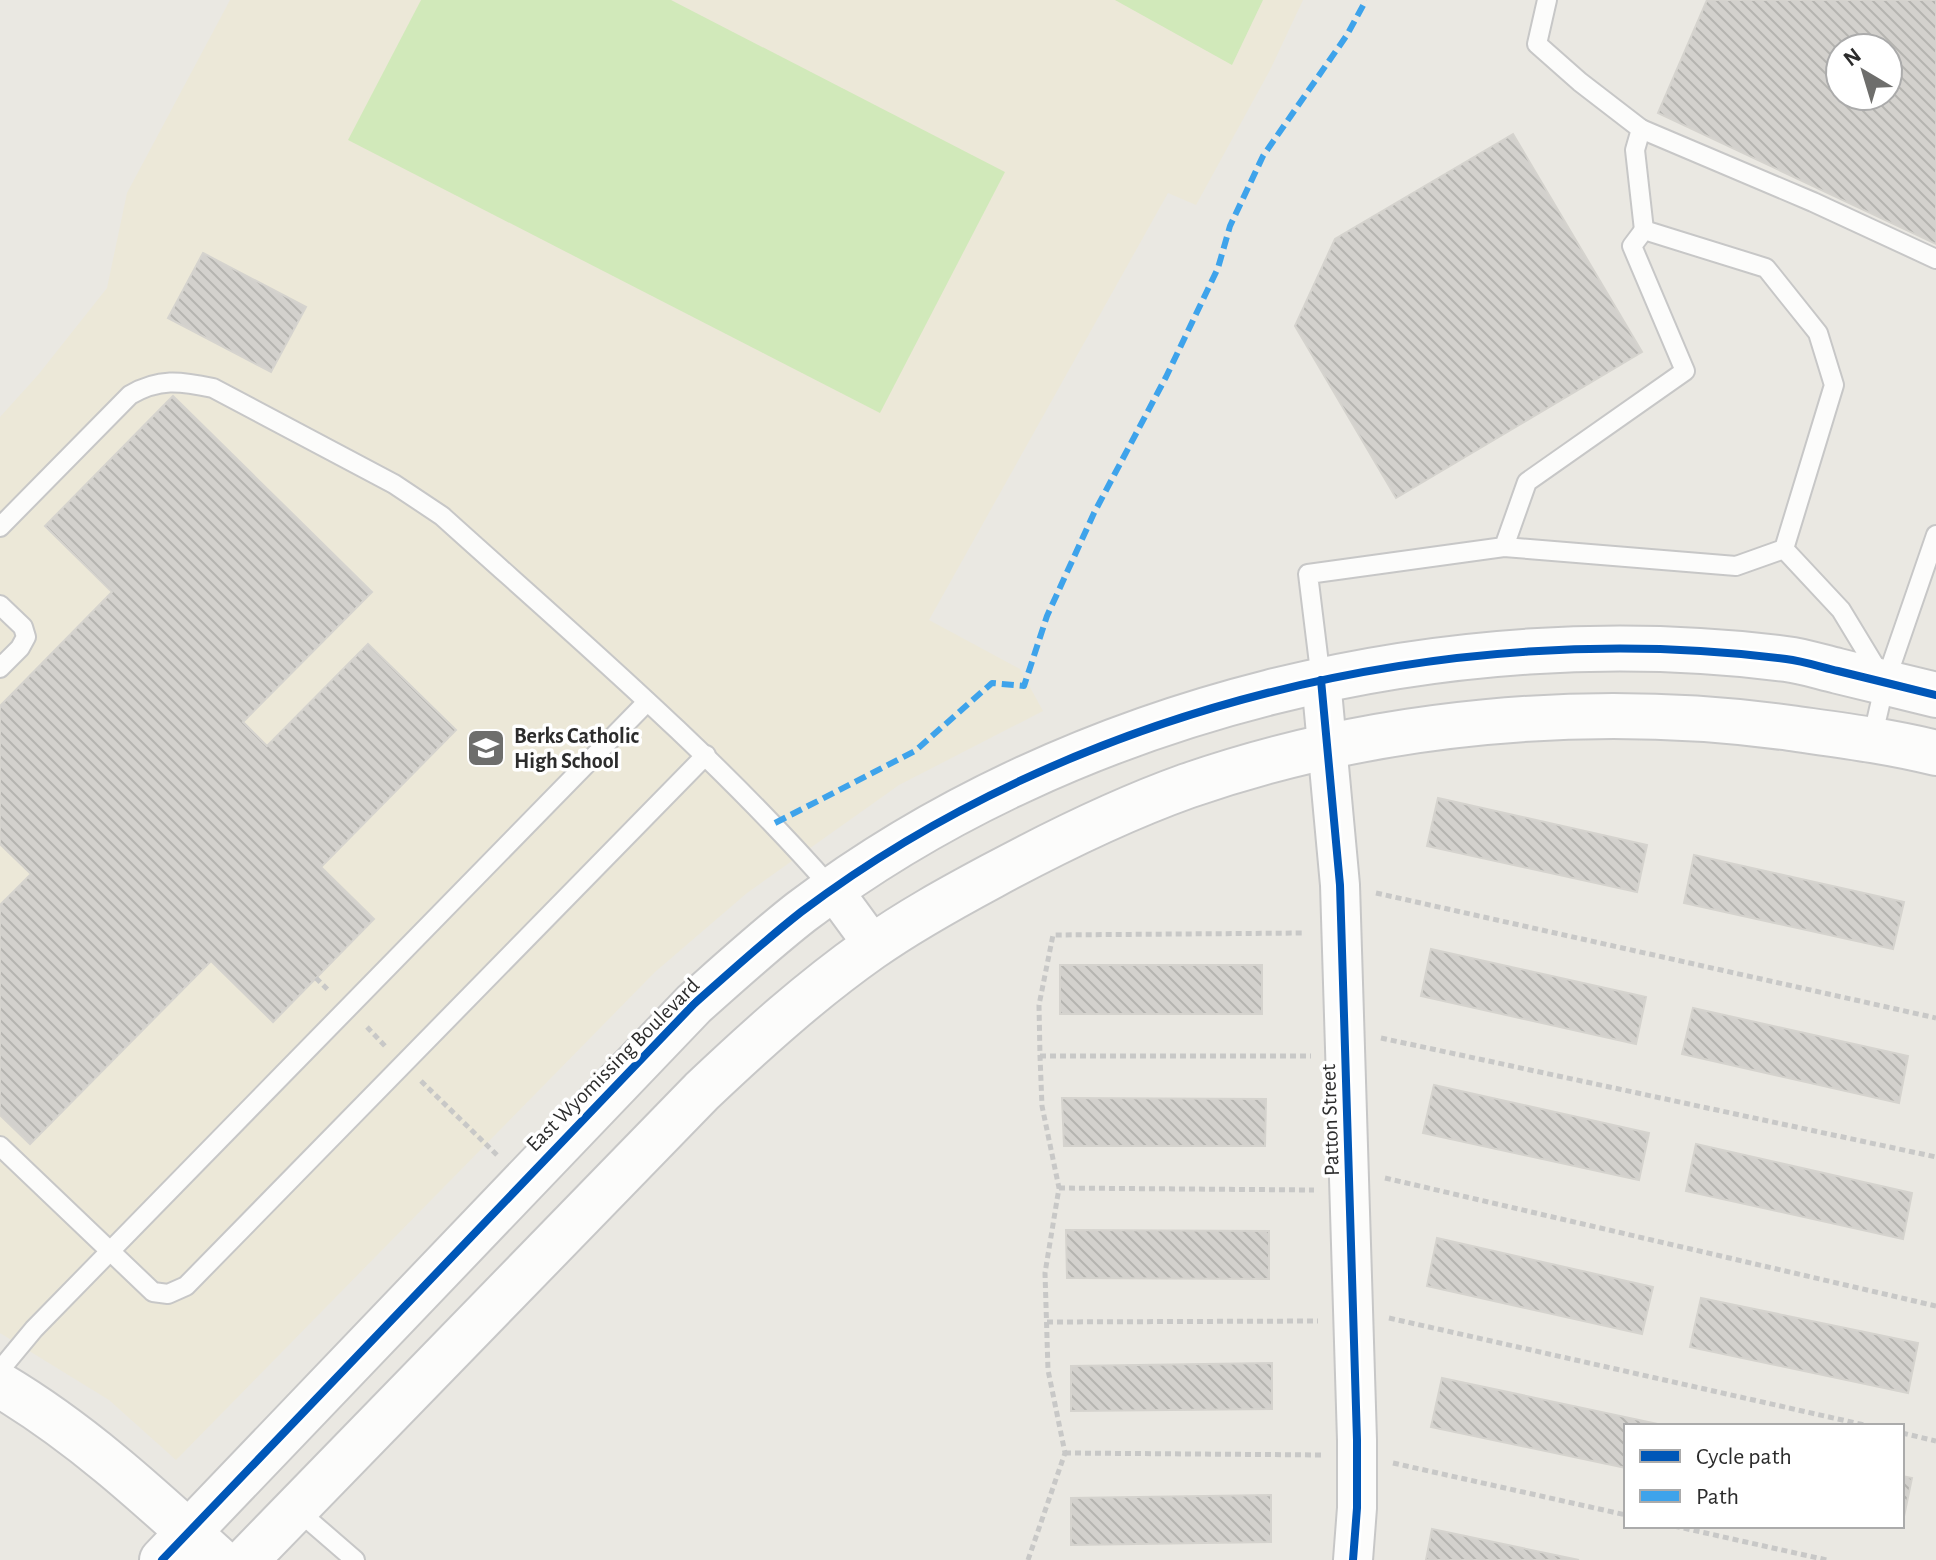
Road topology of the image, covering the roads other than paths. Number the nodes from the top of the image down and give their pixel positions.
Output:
1 (1547, 0) edge
2 (1641, 129) junction
3 (1644, 230) junction
4 (1936, 259) edge
5 (0, 527) edge
6 (1936, 535) edge
7 (1504, 547) junction
8 (1784, 549) junction
9 (0, 605) edge
10 (0, 668) edge
11 (1321, 680) junction
12 (1885, 683) junction
13 (1936, 695) edge
14 (647, 702) junction
15 (1872, 739) junction
16 (1327, 747) junction
17 (1936, 753) edge
18 (706, 755) junction
19 (833, 890) junction
20 (874, 946) junction
21 (0, 1146) edge
22 (110, 1252) junction
23 (0, 1370) edge
24 (0, 1385) edge
25 (296, 1509) junction
26 (189, 1550) edge
27 (246, 1560) edge
28 (355, 1560) edge
29 (1353, 1560) edge

1 - 2 lane
2 - 3 lane
2 - 4 lane
3 - 7 lane
3 - 8 lane
5 - 14 lane
6 - 12 lane
7 - 8 lane
7 - 11 lane
8 - 12 lane
9 - 10 lane
11 - 12 street, East Wyomissing Boulevard
11 - 16 street, Patton Street
11 - 19 street, East Wyomissing Boulevard
12 - 13 street, East Wyomissing Boulevard
12 - 15 lane
14 - 18 lane
14 - 22 lane
15 - 16 street
15 - 17 street
16 - 20 street
16 - 29 street, Patton Street
18 - 19 lane
18 - 22 lane
19 - 20 street
19 - 26 street, East Wyomissing Boulevard
20 - 25 street
21 - 22 lane
22 - 23 lane
24 - 26 street
25 - 27 street
25 - 28 lane

